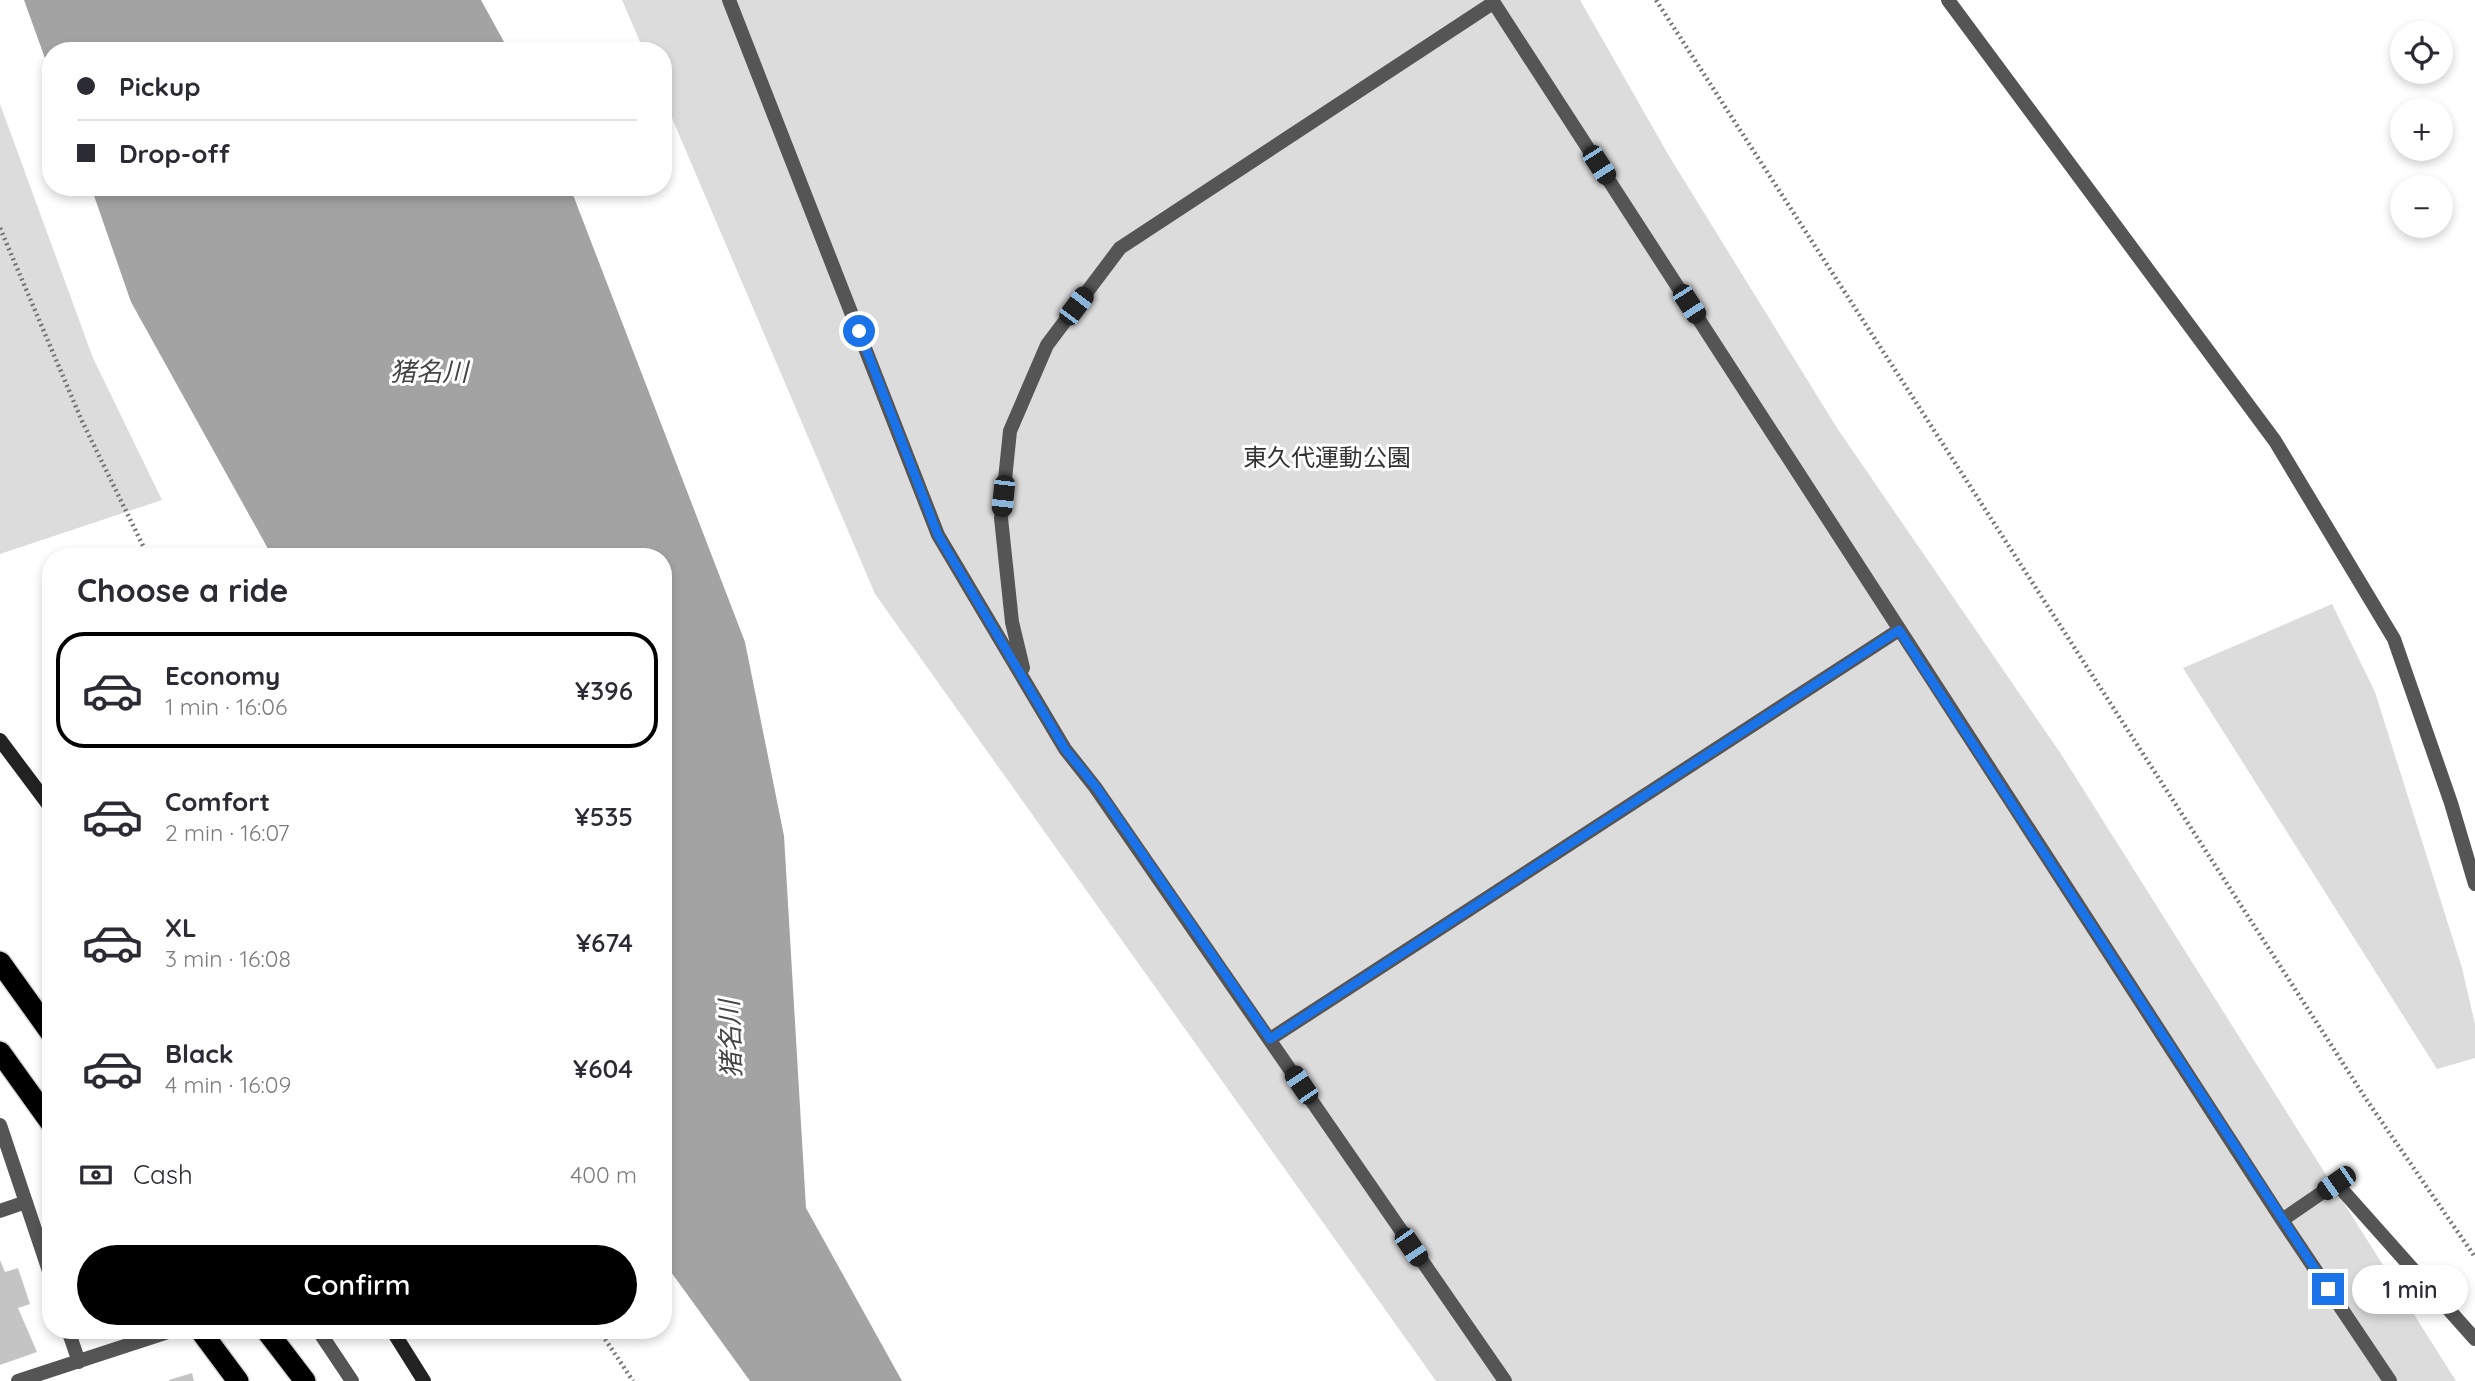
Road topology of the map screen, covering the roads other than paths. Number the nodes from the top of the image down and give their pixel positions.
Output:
1 (729, 0) edge
2 (1948, 0) edge
3 (1493, 1) edge
4 (1899, 630) junction
5 (1027, 683) junction
6 (0, 740) edge
7 (42, 796) edge
8 (2475, 884) edge
9 (0, 962) edge
10 (42, 1020) edge
11 (1270, 1039) junction
12 (0, 1052) edge
13 (42, 1110) edge
14 (0, 1125) edge
15 (26, 1202) junction
16 (0, 1211) edge
17 (2282, 1220) junction
18 (42, 1251) edge
19 (71, 1339) edge
20 (147, 1339) edge
21 (207, 1339) edge
22 (273, 1339) edge
23 (324, 1339) edge
24 (398, 1339) edge
25 (2475, 1339) edge
26 (79, 1362) junction
27 (38, 1378) edge
28 (18, 1381) edge
29 (239, 1381) edge
30 (305, 1381) edge
31 (352, 1381) edge
32 (424, 1381) edge
33 (1505, 1381) edge
34 (2390, 1381) edge

1 - 5 street
2 - 8 street
3 - 4 street
3 - 5 street
4 - 11 street
4 - 17 street
5 - 11 street
6 - 7 main road
9 - 10 highway
11 - 33 street
12 - 13 highway
14 - 15 street
15 - 16 street
15 - 18 street
17 - 25 street
17 - 34 street
19 - 26 street
20 - 26 street
21 - 29 highway
22 - 30 highway
23 - 31 street
24 - 32 main road
26 - 27 street
27 - 28 street

